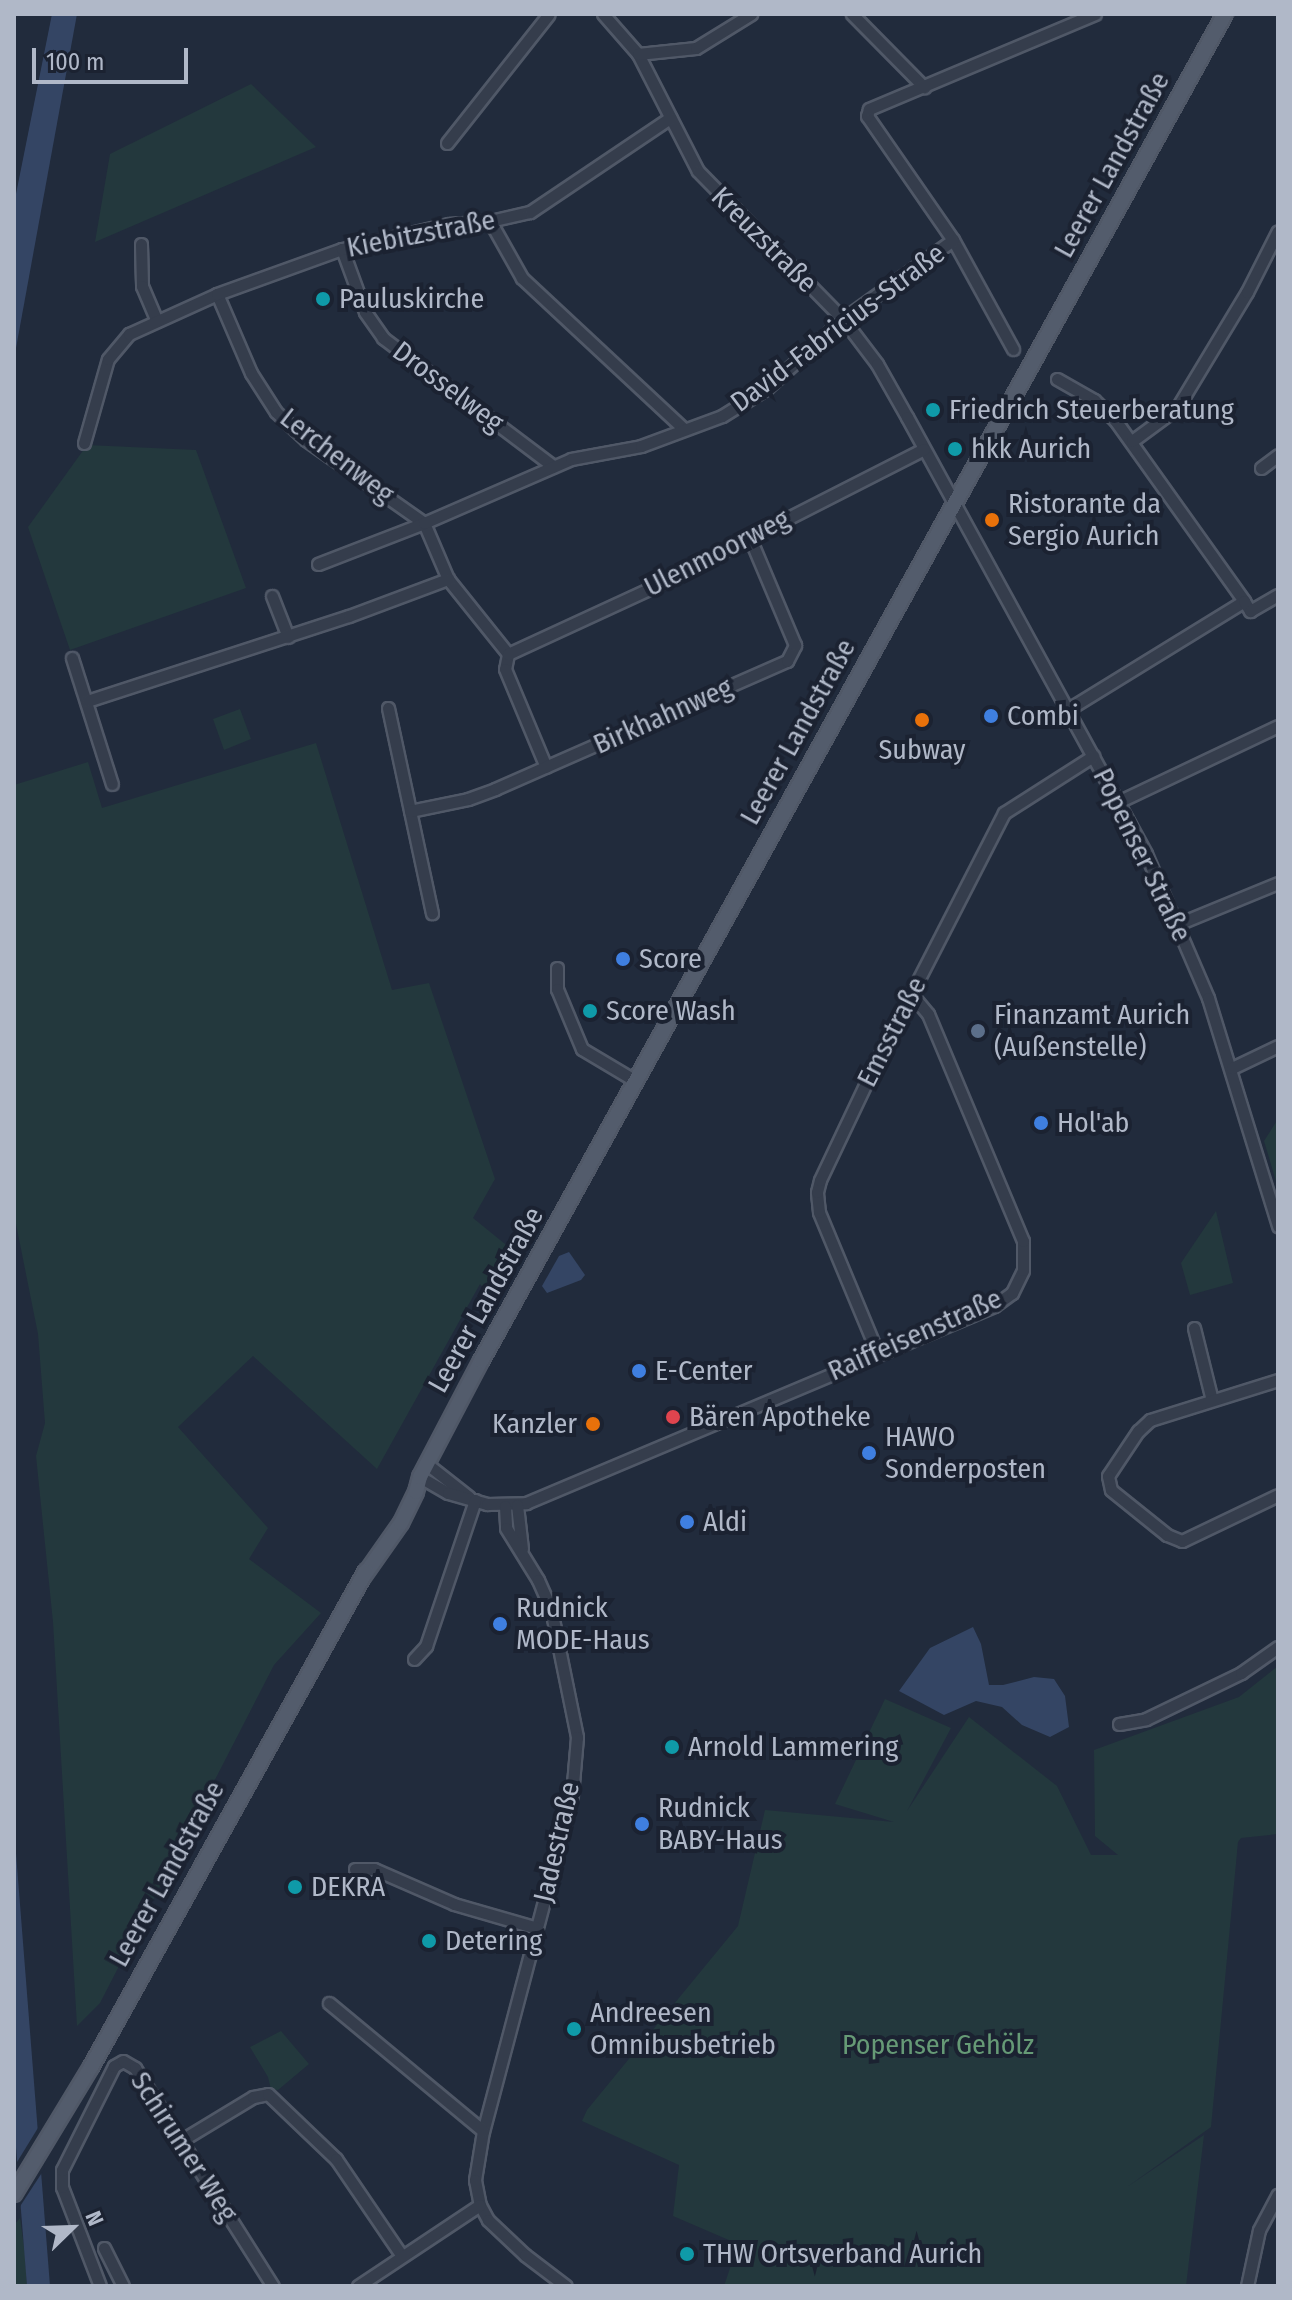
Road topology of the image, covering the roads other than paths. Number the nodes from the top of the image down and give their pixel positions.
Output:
1 (549, 14) edge
2 (603, 14) edge
3 (751, 14) edge
4 (852, 14) edge
5 (1095, 14) edge
6 (1225, 14) edge
7 (638, 54) junction
8 (924, 87) junction
9 (670, 118) junction
10 (447, 143) dead end
11 (490, 221) junction
12 (1278, 231) edge
13 (953, 240) junction
14 (141, 244) dead end
15 (342, 249) junction
16 (217, 294) junction
17 (843, 319) junction
18 (157, 321) junction
19 (1013, 349) dead end
20 (1057, 379) dead end
21 (684, 429) junction
22 (1132, 441) junction
23 (84, 443) dead end
24 (924, 449) junction
25 (1278, 455) edge
26 (553, 466) junction
27 (1261, 468) dead end
28 (955, 505) junction
29 (424, 523) junction
30 (749, 536) junction
31 (318, 564) dead end
32 (448, 579) junction
33 (1278, 595) edge
34 (272, 596) dead end
35 (1244, 601) junction
36 (288, 637) junction
37 (508, 654) junction
38 (72, 658) dead end
39 (87, 701) junction
40 (388, 708) dead end
41 (1067, 710) junction
42 (1278, 726) edge
43 (1093, 756) junction
44 (546, 767) junction
45 (112, 784) dead end
46 (1120, 801) junction
47 (410, 811) junction
48 (1278, 883) edge
49 (432, 913) dead end
50 (1178, 924) junction
51 (557, 968) dead end
52 (911, 994) junction
53 (1278, 1046) edge
54 (1232, 1068) junction
55 (636, 1081) junction
56 (1278, 1226) edge
57 (1194, 1328) dead end
58 (878, 1354) junction
59 (1278, 1380) edge
60 (1212, 1400) junction
61 (423, 1470) junction
62 (1278, 1495) edge
63 (472, 1499) junction
64 (511, 1506) junction
65 (1278, 1647) edge
66 (414, 1659) dead end
67 (1119, 1724) dead end
68 (355, 1869) dead end
69 (537, 1928) junction
70 (329, 2003) dead end
71 (483, 2131) junction
72 (182, 2140) junction
73 (14, 2194) edge
74 (1278, 2195) edge
75 (480, 2205) junction
76 (104, 2248) dead end
77 (402, 2256) junction
78 (548, 2281) edge
79 (100, 2286) edge
80 (123, 2286) edge
81 (273, 2286) edge
82 (358, 2286) edge
83 (566, 2286) edge
84 (1247, 2286) edge

1 - 10 street
2 - 7 street, Kreuzstraße
3 - 7 street
4 - 8 street
5 - 8 street
6 - 28 main road, Leerer Landstraße
7 - 9 street, Kreuzstraße
8 - 13 street
9 - 11 street, Kiebitzstraße
9 - 17 street, Kreuzstraße
11 - 15 street, Kiebitzstraße
11 - 21 street
12 - 22 street
13 - 17 street, David-Fabricius-Straße
13 - 19 street
14 - 18 street
15 - 16 street, Kiebitzstraße
15 - 26 street, Drosselweg
16 - 18 street, Kiebitzstraße
16 - 29 street, Lerchenweg
17 - 21 street, David-Fabricius-Straße
17 - 24 street, Kreuzstraße
18 - 23 street, Kiebitzstraße
20 - 22 street
21 - 26 street, David-Fabricius-Straße
22 - 35 street
24 - 28 street, Kreuzstraße
24 - 30 street, Ulenmoorweg
25 - 27 street
26 - 29 street, David-Fabricius-Straße
28 - 41 street, Popenser Straße
28 - 55 main road, Leerer Landstraße
29 - 31 street, David-Fabricius-Straße
29 - 32 street
30 - 37 street, Ulenmoorweg
30 - 44 street, Birkhahnweg
32 - 36 street
32 - 37 street
33 - 35 street
34 - 36 street
35 - 41 street
36 - 39 street
37 - 44 street
38 - 39 street
39 - 45 street
40 - 47 street
41 - 43 street, Popenser Straße
42 - 46 street
43 - 46 street, Popenser Straße
43 - 52 street, Emsstraße
44 - 47 street, Birkhahnweg
46 - 50 street, Popenser Straße
47 - 49 street
48 - 50 street
50 - 54 street, Popenser Straße
51 - 55 street
52 - 58 street, Emsstraße
52 - 58 street, Raiffeisenstraße
53 - 54 street
54 - 56 street, Popenser Straße
55 - 61 main road, Leerer Landstraße
57 - 60 street
58 - 64 street, Raiffeisenstraße
59 - 60 street
60 - 62 street
61 - 63 street
61 - 73 main road, Leerer Landstraße
63 - 64 street
63 - 66 street
64 - 69 street, Jadestraße
65 - 67 street
68 - 69 street
69 - 71 street, Jadestraße
70 - 71 street
71 - 75 street, Jadestraße
72 - 77 street
72 - 79 street, Schirumer Weg
72 - 81 street, Schirumer Weg
74 - 84 street
75 - 77 street
75 - 78 street
76 - 80 street
77 - 82 street
78 - 83 street

